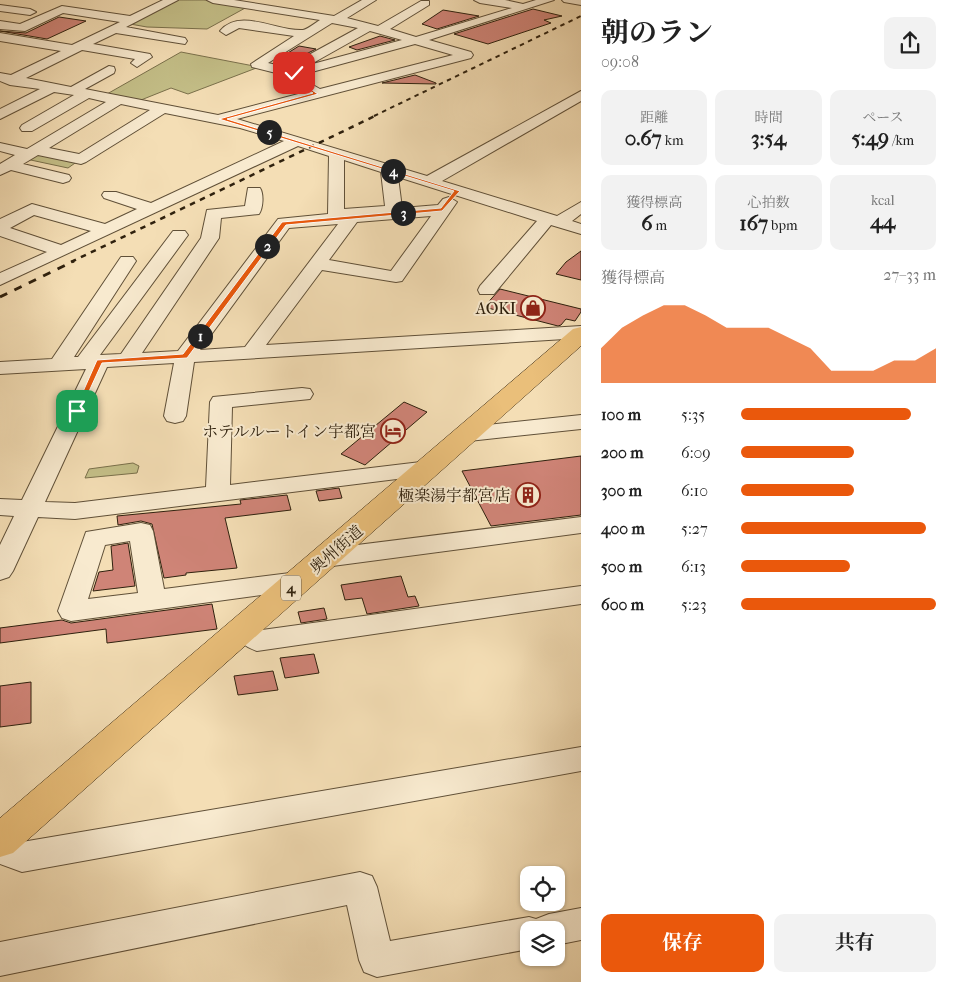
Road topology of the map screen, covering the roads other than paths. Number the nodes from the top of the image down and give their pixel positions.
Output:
1 (172, 0) edge
2 (213, 0) edge
3 (370, 0) edge
4 (480, 0) edge
5 (543, 0) edge
6 (568, 0) edge
7 (298, 2) edge
8 (425, 2) dead end
9 (581, 2) edge
10 (524, 6) junction
11 (135, 7) dead end
12 (0, 8) edge
13 (152, 10) junction
14 (282, 11) junction
15 (30, 12) dead end
16 (347, 13) junction
17 (333, 19) junction
18 (132, 20) junction
19 (0, 25) edge
20 (21, 28) junction
21 (115, 28) junction
22 (374, 28) junction
23 (34, 31) dead end
24 (226, 31) dead end
25 (306, 34) junction
26 (0, 37) edge
27 (417, 40) junction
28 (181, 41) dead end
29 (0, 47) edge
30 (77, 48) junction
31 (57, 58) junction
32 (137, 63) dead end
33 (298, 68) junction
34 (109, 70) dead end
35 (7, 78) edge
36 (0, 86) edge
37 (53, 87) junction
38 (73, 90) junction
39 (275, 90) dead end
40 (317, 93) junction
41 (88, 94) junction
42 (581, 95) edge
43 (294, 99) junction
44 (120, 100) junction
45 (163, 108) junction
46 (2, 113) edge
47 (222, 119) junction
48 (297, 141) junction
49 (0, 148) edge
50 (33, 152) junction
51 (337, 153) junction
52 (3, 169) edge
53 (390, 170) junction
54 (63, 178) dead end
55 (428, 182) junction
56 (254, 191) dead end
57 (458, 191) junction
58 (110, 195) dead end
59 (581, 207) edge
60 (152, 209) junction
61 (442, 210) junction
62 (351, 218) junction
63 (553, 221) junction
64 (0, 228) edge
65 (581, 229) edge
66 (106, 230) junction
67 (179, 235) dead end
68 (62, 251) junction
69 (127, 261) dead end
70 (0, 264) edge
71 (319, 264) junction
72 (22, 270) junction
73 (0, 280) edge
74 (487, 290) dead end
75 (581, 333) edge
76 (251, 352) junction
77 (185, 356) junction
78 (127, 360) junction
79 (93, 362) junction
80 (59, 364) junction
81 (3, 372) edge
82 (302, 394) dead end
83 (175, 416) dead end
84 (581, 422) edge
85 (469, 434) junction
86 (429, 468) junction
87 (218, 494) junction
88 (0, 507) edge
89 (30, 509) junction
90 (581, 525) edge
91 (325, 558) junction
92 (0, 571) edge
93 (298, 582) junction
94 (581, 595) edge
95 (153, 601) dead end
96 (243, 630) junction
97 (581, 759) edge
98 (0, 841) edge
99 (0, 849) edge
100 (581, 924) edge
101 (565, 927) edge
102 (520, 936) edge
103 (0, 959) edge

1 - 13 street
2 - 14 street
3 - 16 street
4 - 10 street
5 - 10 street
6 - 9 street
7 - 14 street
7 - 16 street
8 - 22 street
10 - 27 street
11 - 13 street
12 - 15 street
13 - 18 street
14 - 17 street
16 - 17 street
17 - 22 street
17 - 25 street
18 - 20 street
18 - 21 street
19 - 20 street
20 - 23 street
21 - 28 street
21 - 30 street
22 - 27 street
22 - 33 street
24 - 25 street
25 - 33 street
26 - 30 street
27 - 33 street
27 - 40 street
29 - 31 street
30 - 31 street
30 - 32 street
31 - 35 street
33 - 40 street
34 - 38 street
35 - 36 street
35 - 37 street
37 - 38 street
37 - 46 street
38 - 41 street
39 - 43 street
40 - 43 street
41 - 44 street
41 - 46 street
42 - 55 street
43 - 47 street
44 - 45 street
44 - 50 street
45 - 47 street
45 - 50 street
47 - 48 street
48 - 51 street
48 - 60 street
49 - 50 street
50 - 52 street
51 - 53 street
51 - 53 street
52 - 54 street
53 - 55 street
55 - 57 street
56 - 78 street
57 - 61 street
57 - 63 street
58 - 60 street
59 - 63 street
60 - 66 street
61 - 62 street
61 - 71 street
62 - 71 street
62 - 77 street
63 - 65 street
63 - 74 street
64 - 66 street
64 - 68 street
66 - 68 street
67 - 79 street
68 - 72 street
69 - 80 street
70 - 72 street
71 - 76 street
72 - 73 street
75 - 76 street
75 - 85 highway, 奥州街道 / 4
76 - 77 street
77 - 78 street
77 - 83 street
78 - 79 street
79 - 80 street
79 - 89 street
80 - 81 street
82 - 87 street
84 - 85 street
85 - 86 highway, 奥州街道 / 4
86 - 87 street
86 - 91 highway, 奥州街道 / 4
87 - 89 street
88 - 89 street
89 - 92 street
90 - 91 street
91 - 93 highway, 奥州街道 / 4
93 - 95 street
93 - 96 highway, 奥州街道 / 4
94 - 96 street
96 - 98 highway, 奥州街道 / 4
97 - 99 street
100 - 101 street
102 - 103 street

